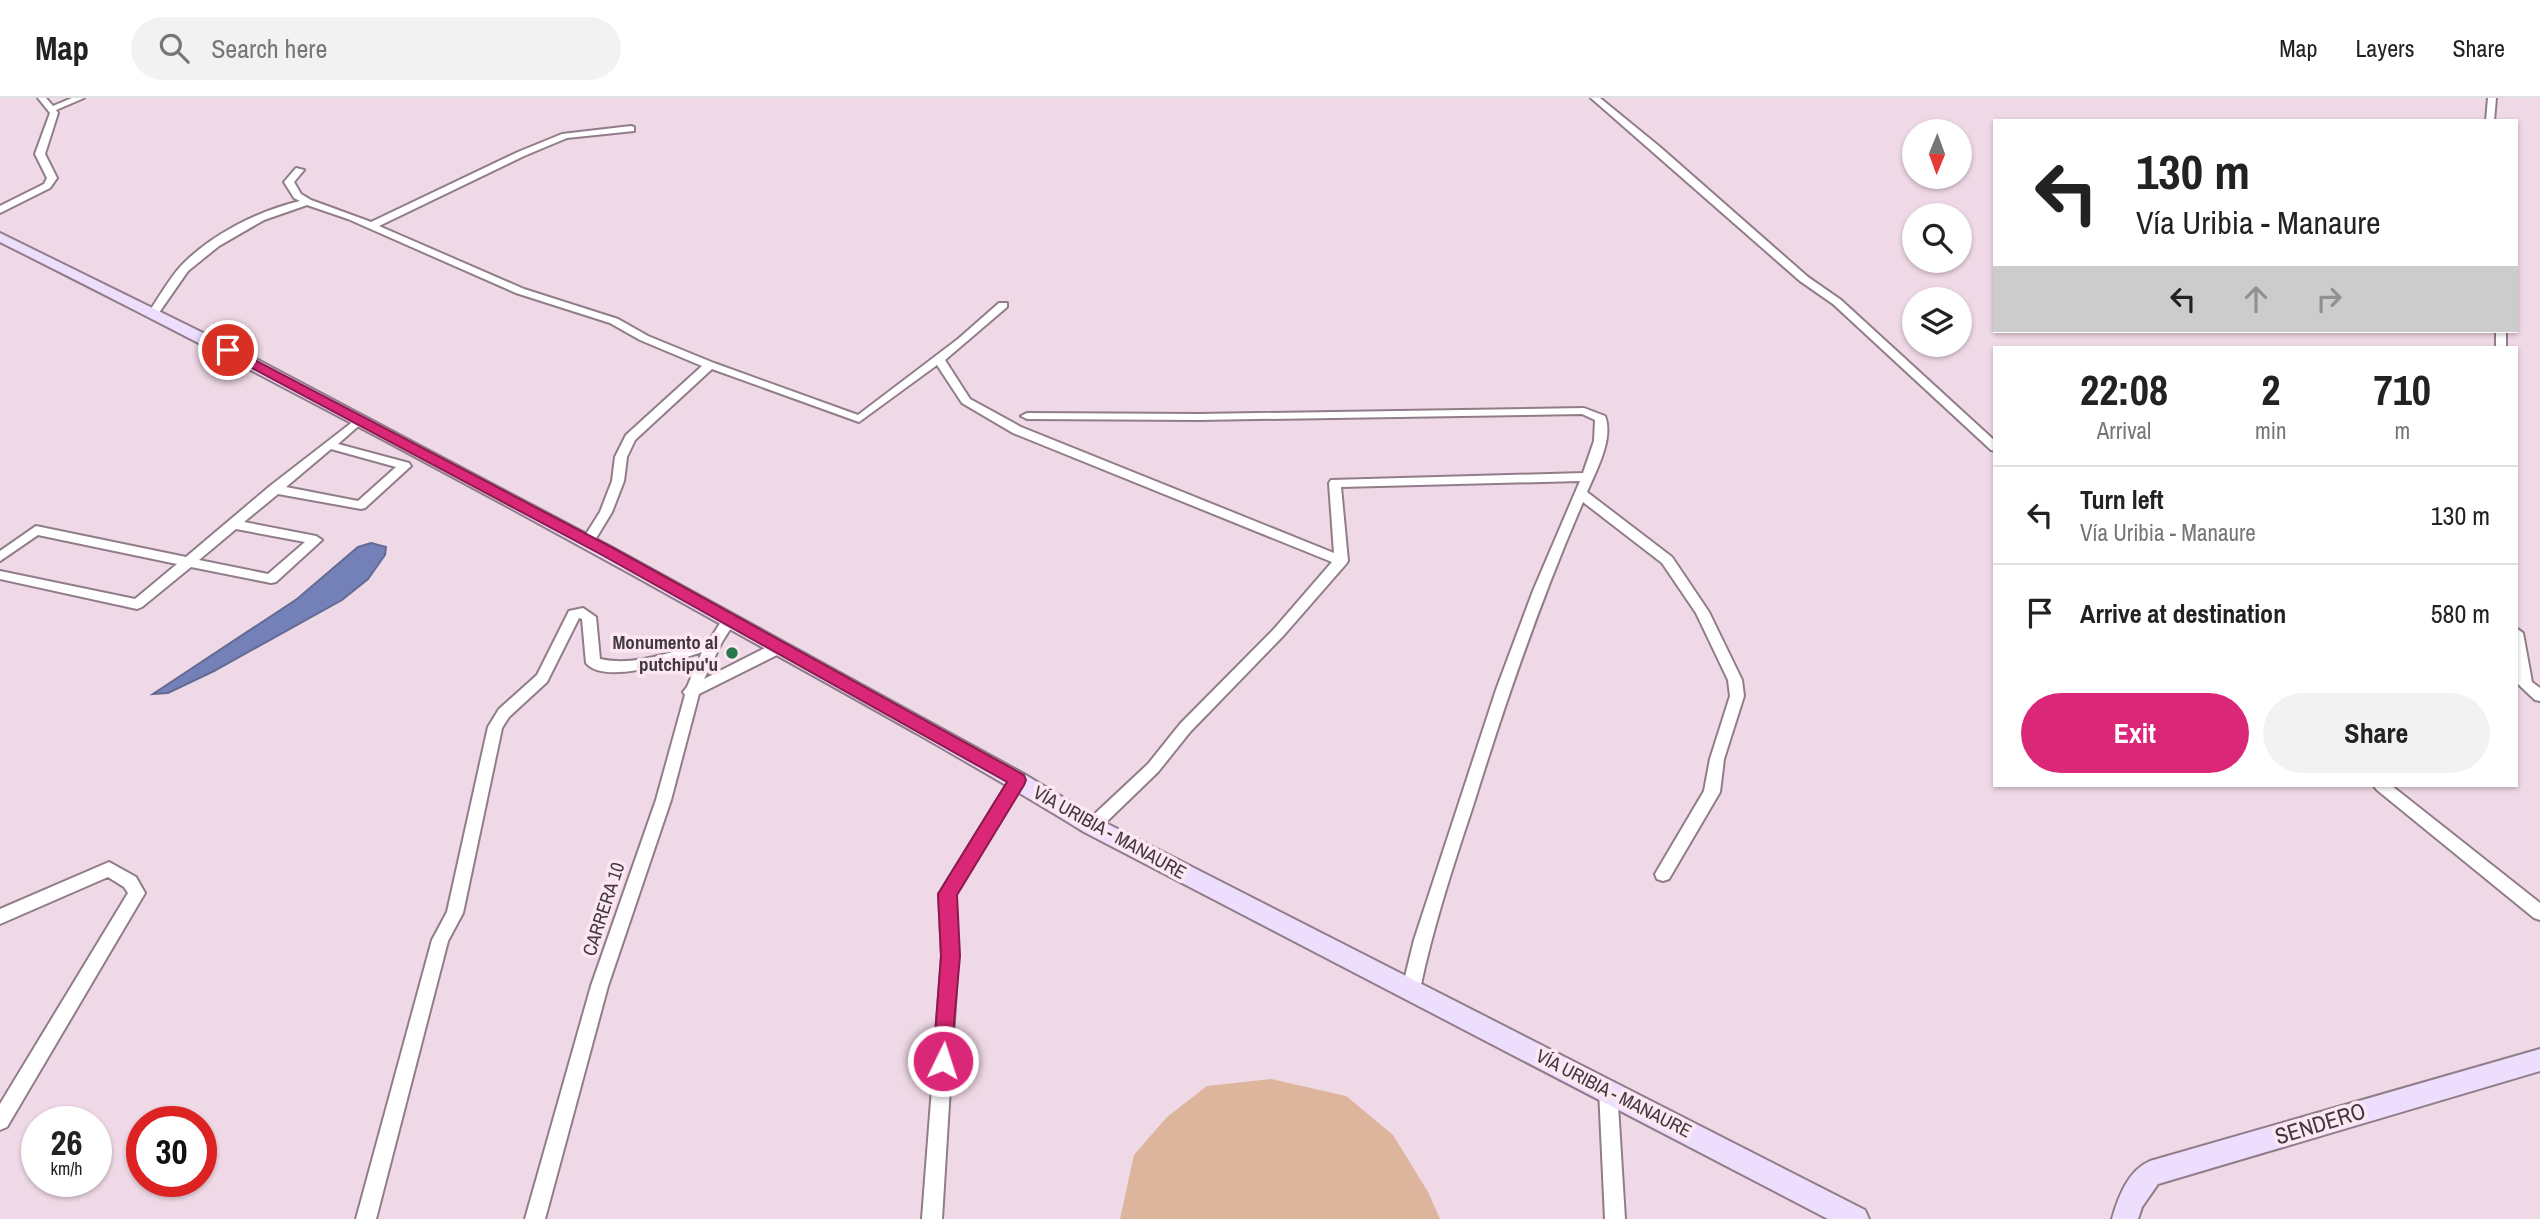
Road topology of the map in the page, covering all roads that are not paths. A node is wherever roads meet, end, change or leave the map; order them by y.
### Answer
1 (42, 98) edge
2 (80, 98) edge
3 (1595, 98) edge
4 (2492, 98) edge
5 (52, 109) junction
6 (2490, 119) edge
7 (631, 130) dead end
8 (299, 170) dead end
9 (308, 202) junction
10 (0, 210) edge
11 (371, 226) junction
12 (0, 237) edge
13 (1003, 305) dead end
14 (154, 312) junction
15 (938, 358) junction
16 (710, 365) junction
17 (1027, 416) dead end
18 (359, 420) junction
19 (329, 445) junction
20 (1993, 445) edge
21 (1586, 477) junction
22 (274, 489) junction
23 (1580, 493) junction
24 (233, 524) junction
25 (587, 542) junction
26 (0, 557) edge
27 (1341, 561) junction
28 (188, 562) junction
29 (0, 575) edge
30 (729, 620) junction
31 (2518, 644) edge
32 (711, 645) junction
33 (778, 648) junction
34 (690, 692) junction
35 (2540, 696) edge
36 (1017, 780) junction
37 (2383, 787) edge
38 (1092, 826) junction
39 (1663, 874) dead end
40 (2540, 913) edge
41 (0, 917) edge
42 (1411, 989) junction
43 (2540, 1060) edge
44 (1608, 1089) junction
45 (0, 1121) edge
46 (366, 1219) edge
47 (535, 1219) edge
48 (932, 1219) edge
49 (1615, 1219) edge
50 (1856, 1219) edge
51 (2125, 1219) edge

1 - 5 street
2 - 5 street
3 - 20 street
4 - 6 street
5 - 10 street
7 - 11 street
8 - 9 street
9 - 11 street
9 - 14 street
11 - 16 street
12 - 14 main road, VÍA URIBIA - MANAURE
13 - 15 street
14 - 18 main road, VÍA URIBIA - MANAURE
15 - 16 street
15 - 27 street
16 - 25 street
17 - 21 street
18 - 19 street
18 - 25 main road, VÍA URIBIA - MANAURE
19 - 22 street
19 - 22 street
21 - 23 street
21 - 27 street
22 - 24 street
23 - 39 street
23 - 42 street
24 - 28 street
24 - 28 street
25 - 30 main road, VÍA URIBIA - MANAURE
26 - 28 street
27 - 38 street
28 - 29 street
30 - 32 street, CARRERA 10
30 - 33 main road, VÍA URIBIA - MANAURE
31 - 35 street
32 - 34 street, CARRERA 10
32 - 46 street
33 - 34 street
33 - 36 main road, VÍA URIBIA - MANAURE
34 - 47 street, CARRERA 10
36 - 38 main road, VÍA URIBIA - MANAURE
36 - 48 street
37 - 40 street
38 - 42 main road, VÍA URIBIA - MANAURE
41 - 45 street
42 - 44 main road, VÍA URIBIA - MANAURE
43 - 51 main road, SENDERO
44 - 49 street
44 - 50 main road, VÍA URIBIA - MANAURE

